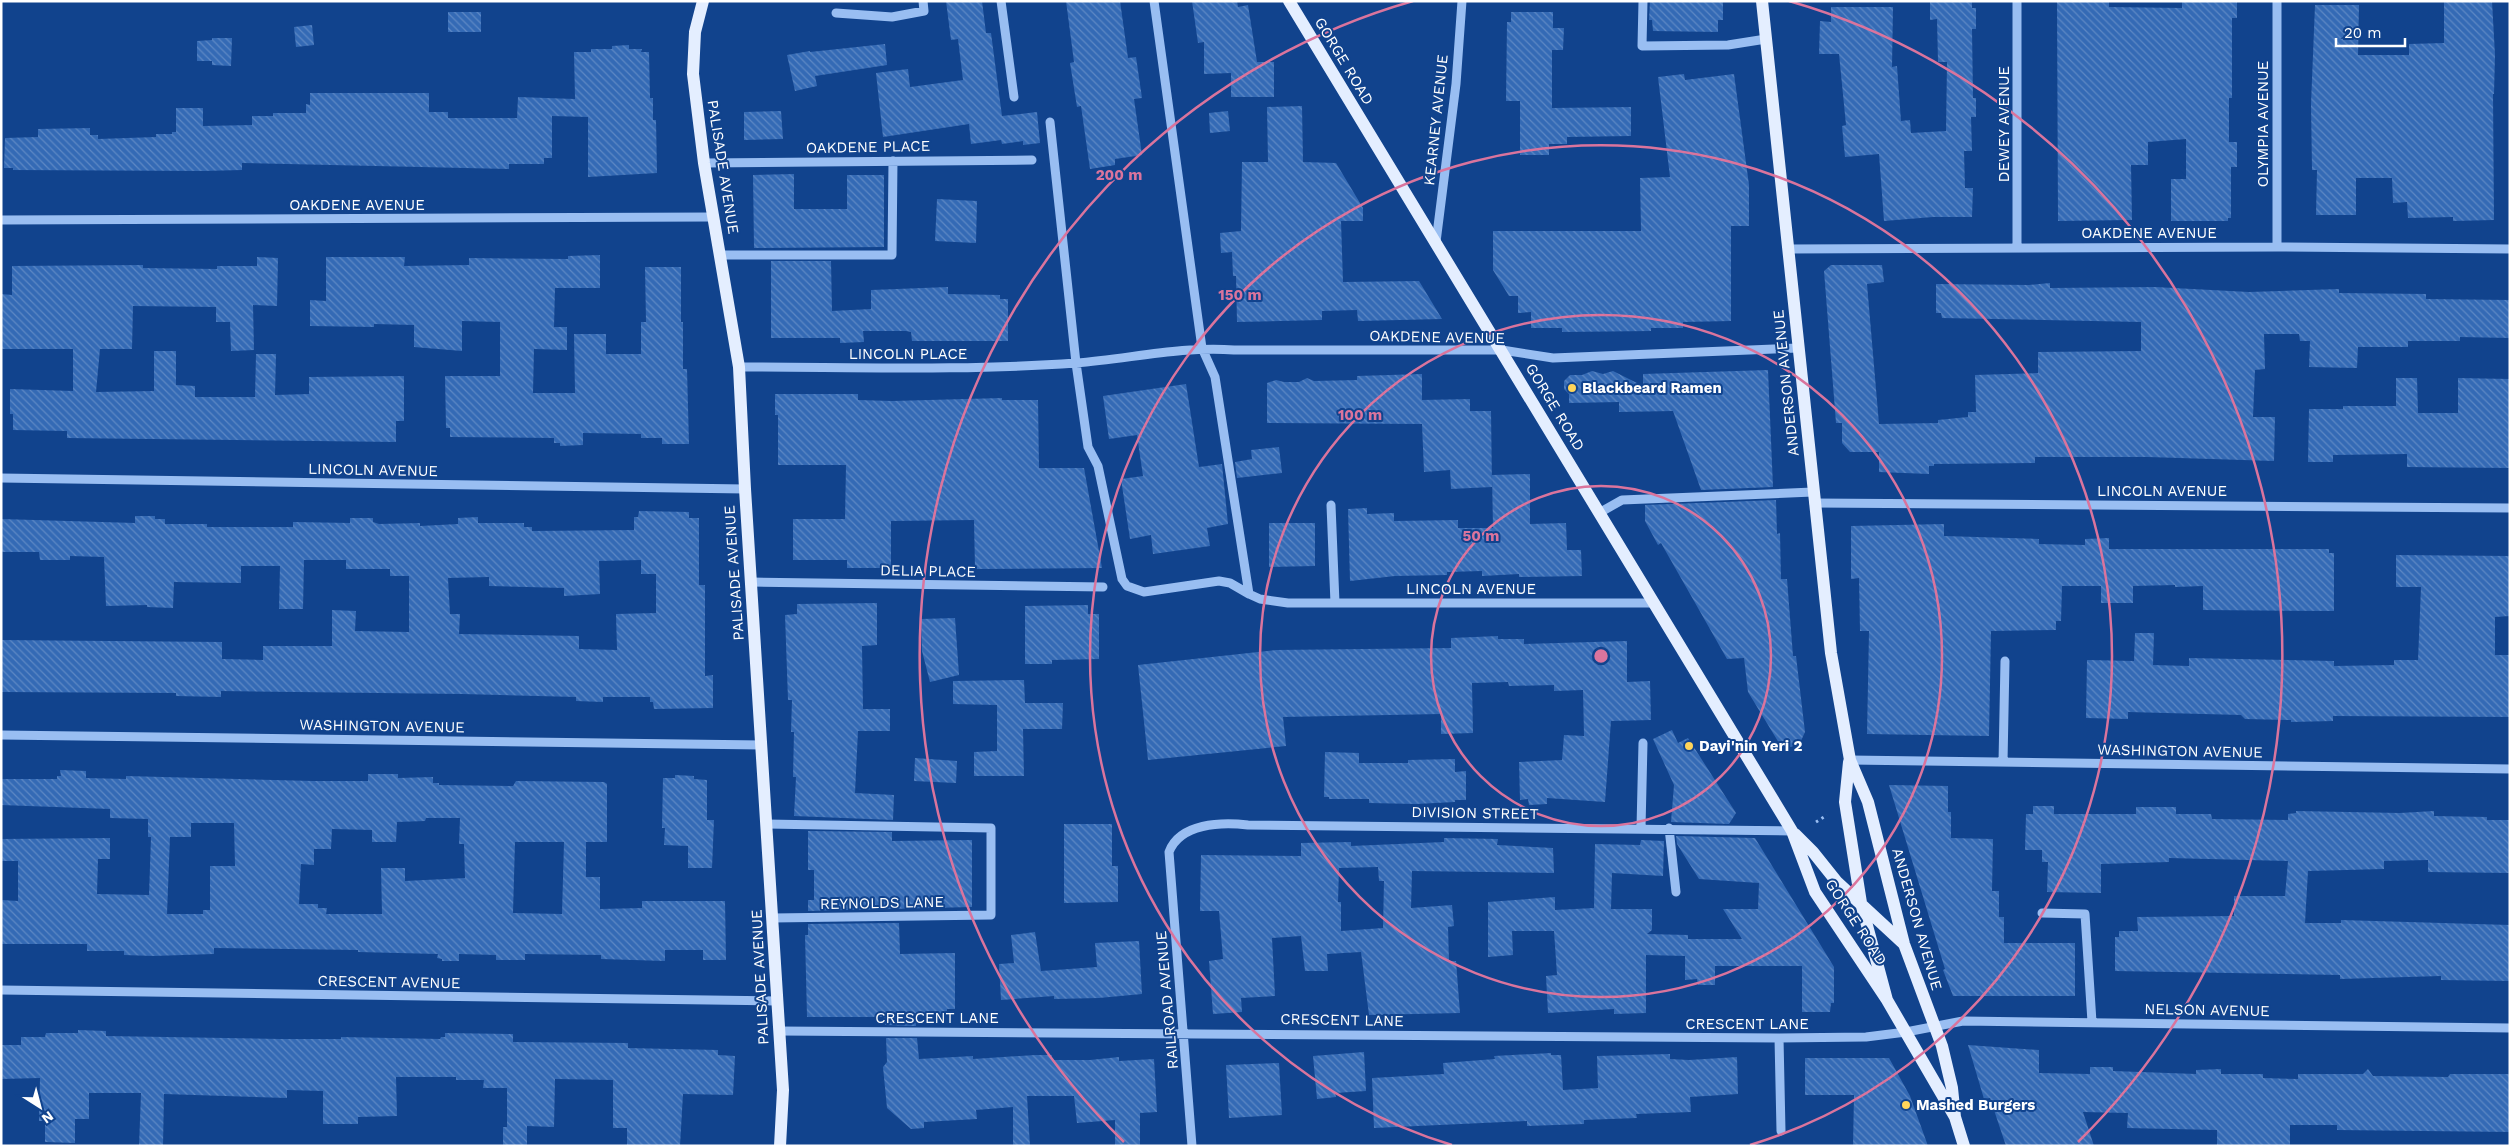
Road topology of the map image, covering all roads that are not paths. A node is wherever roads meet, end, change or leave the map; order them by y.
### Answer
1 (703, 1) edge
2 (923, 1) edge
3 (1001, 1) edge
4 (1154, 1) edge
5 (1289, 1) edge
6 (1462, 1) edge
7 (1643, 1) edge
8 (1762, 1) edge
9 (2017, 1) edge
10 (2277, 1) edge
11 (836, 13) dead end
12 (1766, 39) junction
13 (1014, 97) dead end
14 (1050, 122) dead end
15 (1032, 160) dead end
16 (893, 161) junction
17 (704, 163) junction
18 (713, 216) junction
19 (1, 220) edge
20 (1436, 242) junction
21 (2017, 246) junction
22 (2277, 247) junction
23 (1789, 249) junction
24 (2510, 249) edge
25 (721, 255) junction
26 (1202, 348) junction
27 (1798, 348) junction
28 (1502, 350) junction
29 (1076, 363) junction
30 (739, 367) junction
31 (1, 478) edge
32 (745, 489) junction
33 (1814, 497) junction
34 (1331, 506) dead end
35 (2510, 508) edge
36 (1599, 513) junction
37 (752, 582) junction
38 (1104, 587) dead end
39 (1249, 594) junction
40 (1335, 603) junction
41 (1654, 604) junction
42 (2005, 661) dead end
43 (1, 735) edge
44 (1643, 743) dead end
45 (762, 745) junction
46 (1850, 760) junction
47 (2003, 762) junction
48 (2510, 769) edge
49 (767, 824) junction
50 (1641, 828) junction
51 (1669, 828) junction
52 (1792, 831) junction
53 (1169, 852) joint
54 (1676, 892) dead end
55 (1861, 903) junction
56 (2042, 913) dead end
57 (773, 918) junction
58 (1904, 944) junction
59 (1, 990) edge
60 (1887, 1000) junction
61 (776, 1001) junction
62 (2092, 1022) junction
63 (1934, 1025) junction
64 (2510, 1028) edge
65 (779, 1031) junction
66 (1184, 1032) junction
67 (1906, 1032) junction
68 (1780, 1038) junction
69 (1954, 1117) junction
70 (1781, 1131) dead end
71 (780, 1146) edge
72 (1192, 1146) edge
73 (1964, 1146) edge

1 - 17 main road, PALISADE AVENUE
2 - 11 street
3 - 13 street
4 - 26 street
5 - 20 main road, GORGE ROAD
6 - 20 street, KEARNEY AVENUE
7 - 12 street
8 - 12 main road, ANDERSON AVENUE
9 - 21 street, DEWEY AVENUE
10 - 22 street, OLYMPIA AVENUE
12 - 23 main road, ANDERSON AVENUE
14 - 29 street
15 - 16 street, OAKDENE PLACE
16 - 17 street, OAKDENE PLACE
16 - 25 street
17 - 18 main road, PALISADE AVENUE
18 - 19 street, OAKDENE AVENUE
18 - 25 main road, PALISADE AVENUE
20 - 28 main road, GORGE ROAD
21 - 22 street, OAKDENE AVENUE
21 - 23 street, OAKDENE AVENUE
22 - 24 street, OAKDENE AVENUE
23 - 27 main road, ANDERSON AVENUE
25 - 30 main road, PALISADE AVENUE
26 - 28 street, OAKDENE AVENUE
26 - 29 street, OAKDENE AVENUE
26 - 39 street
27 - 28 street, OAKDENE AVENUE
27 - 33 main road, ANDERSON AVENUE
28 - 36 main road, GORGE ROAD
29 - 30 street, LINCOLN PLACE
29 - 39 street, LINCOLN AVENUE
30 - 32 main road, PALISADE AVENUE
31 - 32 street, LINCOLN AVENUE
32 - 37 main road, PALISADE AVENUE
33 - 35 street, LINCOLN AVENUE
33 - 36 street, LINCOLN AVENUE
33 - 46 main road, ANDERSON AVENUE
34 - 40 street
36 - 41 main road, GORGE ROAD
37 - 38 street, DELIA PLACE
37 - 45 main road, PALISADE AVENUE
39 - 40 street, LINCOLN AVENUE
40 - 41 street, LINCOLN AVENUE
41 - 52 main road, GORGE ROAD
42 - 47 street
43 - 45 street, WASHINGTON AVENUE
44 - 50 street
45 - 49 main road, PALISADE AVENUE
46 - 47 street, WASHINGTON AVENUE
46 - 55 main road, ANDERSON AVENUE
46 - 58 main road, ANDERSON AVENUE
47 - 48 street, WASHINGTON AVENUE
49 - 57 main road, PALISADE AVENUE
49 - 57 street, REYNOLDS LANE
50 - 51 street, DIVISION STREET
50 - 53 street, DIVISION STREET
51 - 52 street, DIVISION STREET
51 - 54 street
52 - 55 main road, GORGE ROAD
52 - 60 main road, GORGE ROAD
53 - 66 street, RAILROAD AVENUE
55 - 58 main road, GORGE ROAD
55 - 60 main road, ANDERSON AVENUE
56 - 62 street
57 - 61 main road, PALISADE AVENUE
58 - 63 main road, ANDERSON AVENUE
59 - 61 street, CRESCENT AVENUE
60 - 67 main road, ANDERSON AVENUE
61 - 65 main road, PALISADE AVENUE
62 - 63 street, NELSON AVENUE
62 - 64 street, NELSON AVENUE
63 - 67 street, NELSON AVENUE
63 - 69 main road, ANDERSON AVENUE
65 - 66 street, CRESCENT LANE
65 - 71 main road, PALISADE AVENUE
66 - 68 street, CRESCENT LANE
66 - 72 street, RAILROAD AVENUE
67 - 68 street, CRESCENT LANE
67 - 69 main road, ANDERSON AVENUE
68 - 70 street
69 - 73 main road, ANDERSON AVENUE

